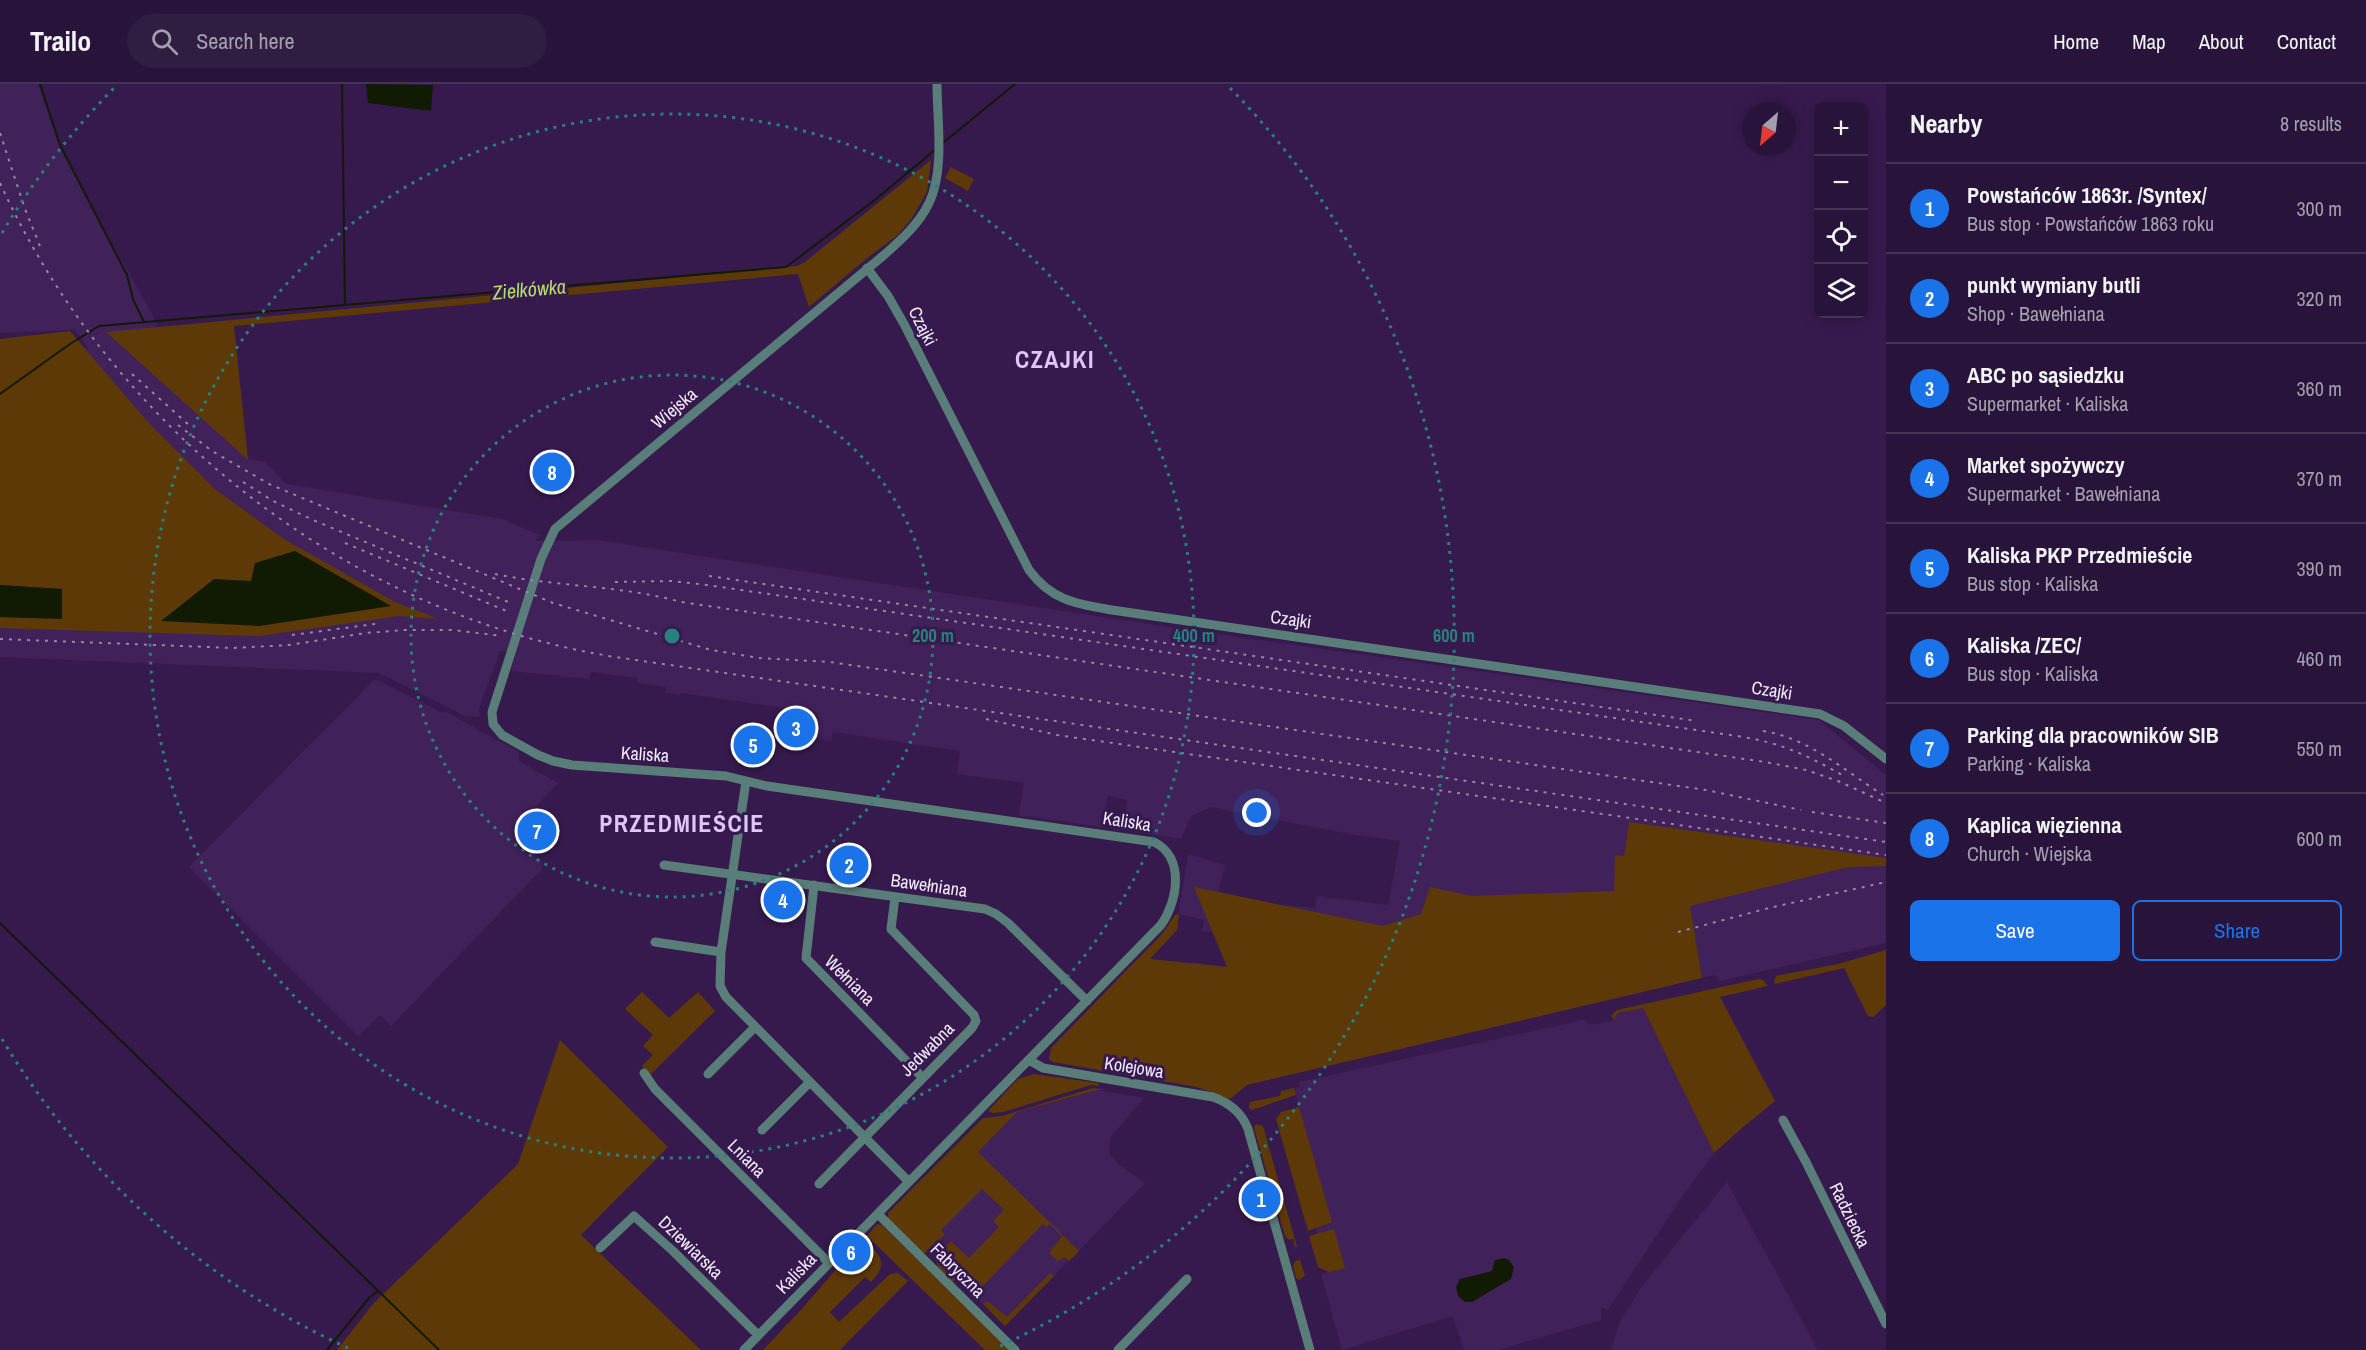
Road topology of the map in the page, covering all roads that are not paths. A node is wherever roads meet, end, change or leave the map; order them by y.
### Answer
1 (937, 84) edge
2 (867, 268) junction
3 (493, 724) joint
4 (1886, 759) edge
5 (746, 781) junction
6 (664, 865) dead end
7 (732, 874) junction
8 (814, 885) junction
9 (895, 897) junction
10 (655, 942) dead end
11 (721, 952) junction
12 (1087, 1001) junction
13 (755, 1027) junction
14 (1029, 1060) junction
15 (644, 1073) dead end
16 (708, 1074) dead end
17 (922, 1077) junction
18 (810, 1082) junction
19 (1783, 1120) dead end
20 (762, 1130) dead end
21 (865, 1137) junction
22 (909, 1182) junction
23 (819, 1184) dead end
24 (878, 1214) junction
25 (600, 1248) dead end
26 (829, 1263) junction
27 (1187, 1279) dead end
28 (1886, 1324) edge
29 (758, 1335) junction
30 (744, 1350) edge
31 (1015, 1350) edge
32 (1118, 1350) edge
33 (1310, 1350) edge

1 - 2 street, Wiejska
2 - 3 street, Wiejska
2 - 4 street, Czajki
3 - 5 street, Kaliska
5 - 7 street
5 - 12 street, Kaliska
6 - 7 street, Bawełniana
7 - 8 street, Bawełniana
7 - 11 street
8 - 9 street, Bawełniana
8 - 17 street, Wełniana
9 - 12 street, Bawełniana
9 - 17 street, Jedwabna
10 - 11 street
11 - 13 street
12 - 14 street, Kaliska
13 - 16 street
13 - 18 street
14 - 22 street, Kaliska
14 - 33 street, Kolejowa
15 - 26 street, Lniana
17 - 21 street, Jedwabna
18 - 20 street
18 - 21 street
19 - 28 street, Radziecka
21 - 22 street
21 - 23 street, Jedwabna
22 - 24 street, Kaliska
24 - 26 street, Kaliska
24 - 31 street, Fabryczna
25 - 29 street, Dziewiarska
26 - 29 street, Kaliska
27 - 32 street
29 - 30 street, Kaliska

